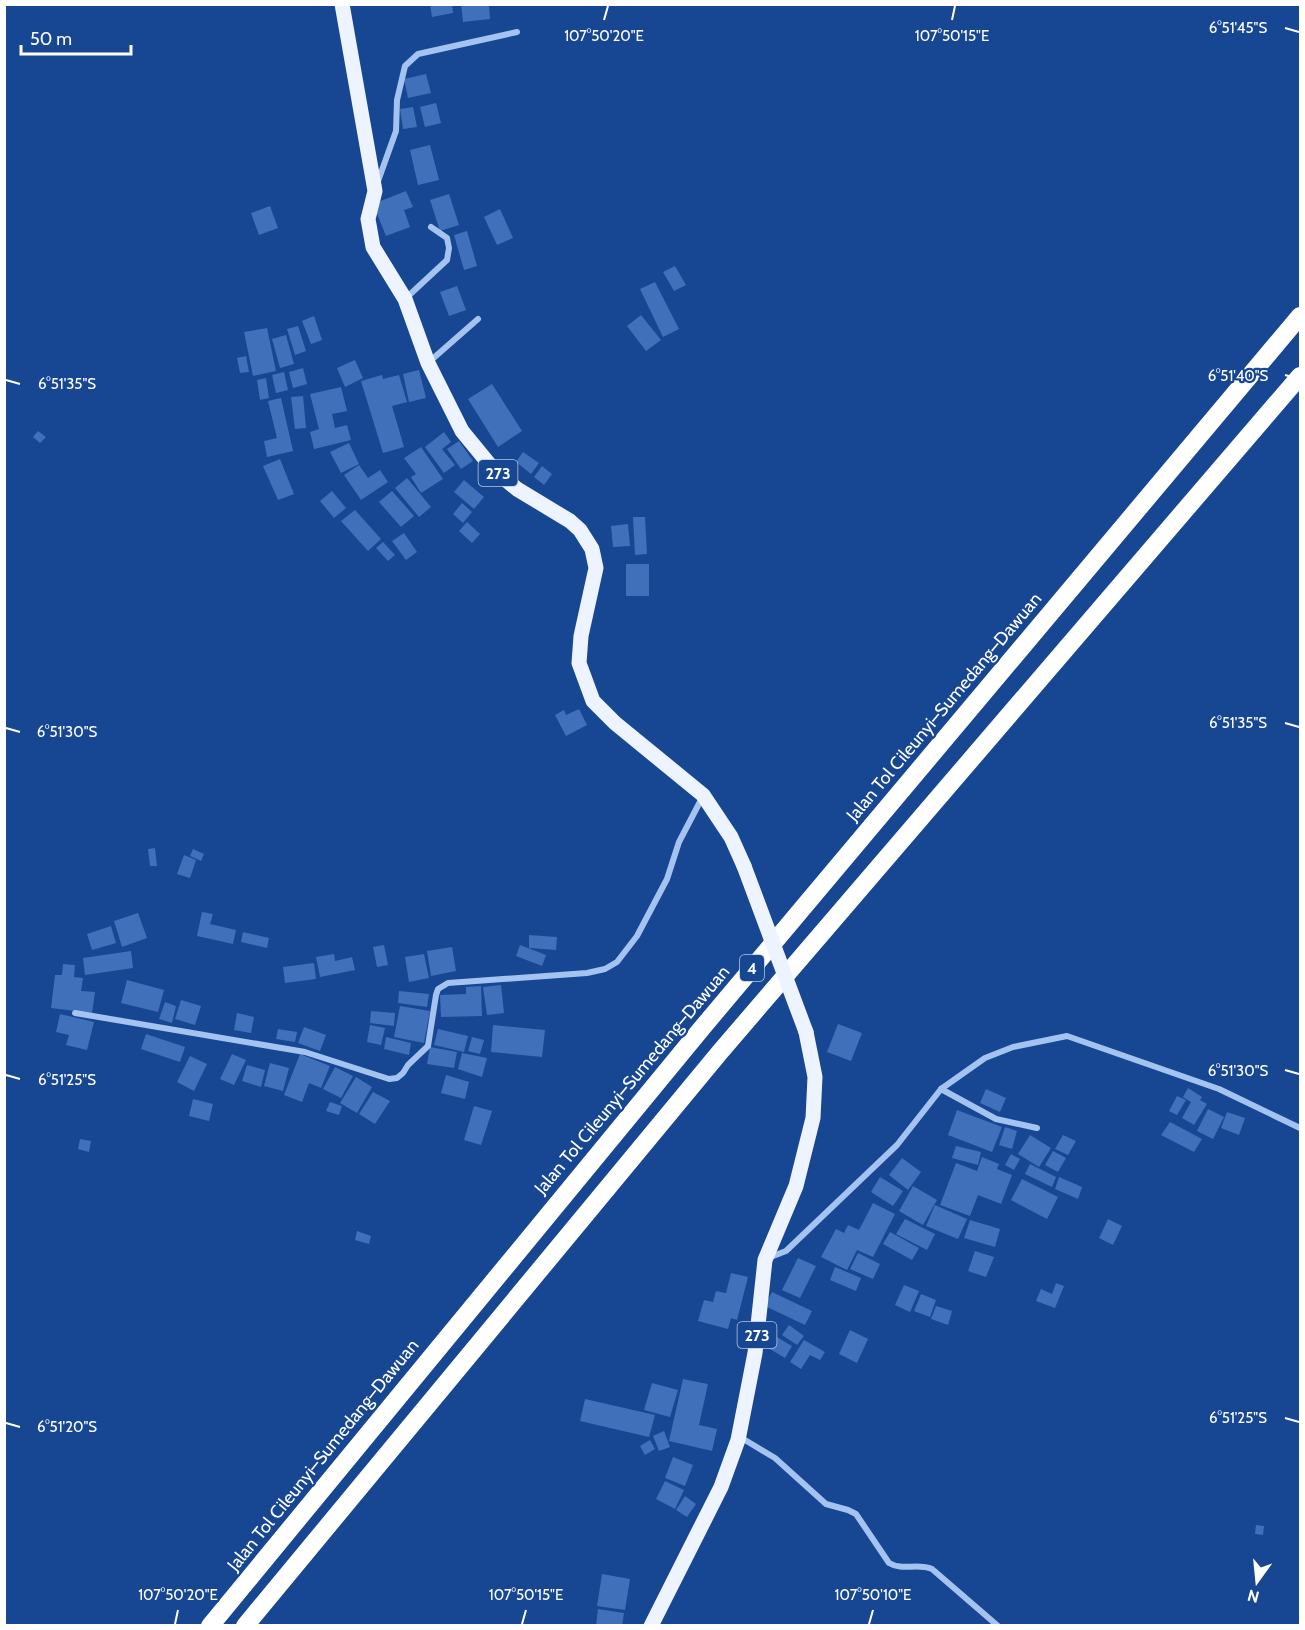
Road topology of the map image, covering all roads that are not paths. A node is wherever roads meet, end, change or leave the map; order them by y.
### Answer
1 (342, 4) edge
2 (517, 32) dead end
3 (375, 190) junction
4 (431, 227) dead end
5 (405, 299) junction
6 (1300, 316) edge
7 (478, 319) dead end
8 (428, 363) junction
9 (1300, 376) edge
10 (703, 795) junction
11 (75, 1013) dead end
12 (941, 1089) junction
13 (1037, 1128) dead end
14 (1300, 1128) edge
15 (765, 1260) junction
16 (739, 1437) junction
17 (210, 1626) edge
18 (245, 1626) edge
19 (651, 1626) edge
20 (998, 1626) edge

1 - 3 main road, 273
2 - 3 street
3 - 5 main road, 273
4 - 5 street
5 - 8 main road, 273
6 - 17 highway, Jalan Tol Cileunyi–Sumedang–Dawuan / 4
7 - 8 street
8 - 10 main road, 273
9 - 18 highway, 4
10 - 11 street
10 - 15 main road, 273, bridge
12 - 13 street
12 - 14 street
12 - 15 street
15 - 16 main road, 273
16 - 19 main road, 273
16 - 20 street

